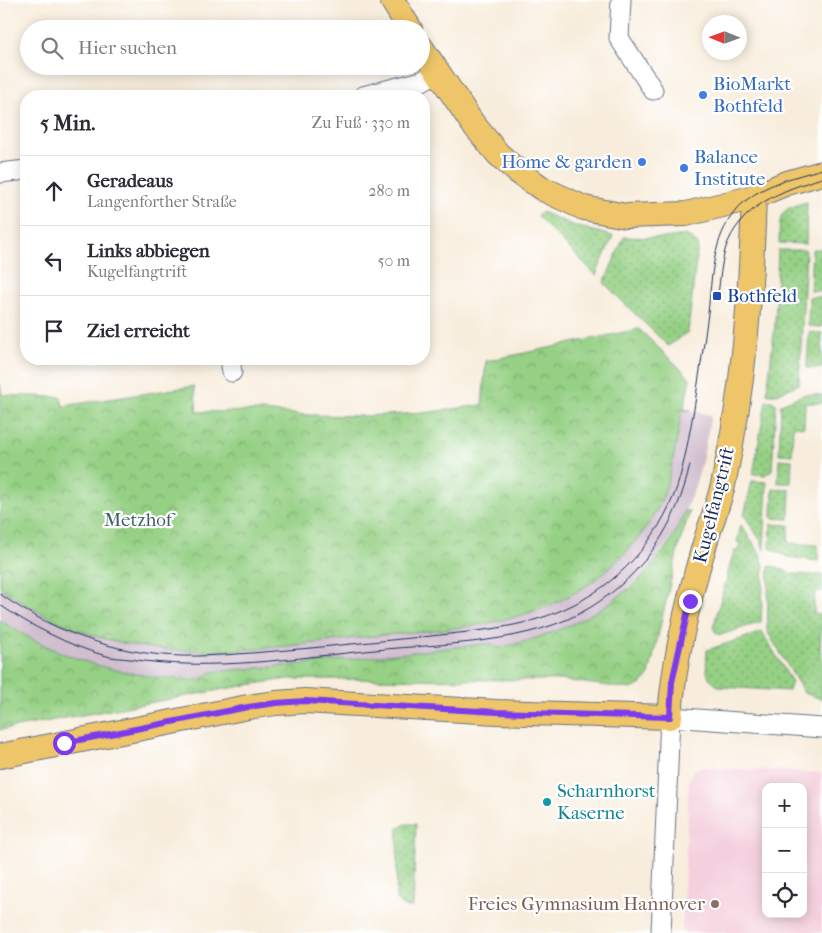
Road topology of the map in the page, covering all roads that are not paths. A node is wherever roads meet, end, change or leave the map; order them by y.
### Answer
1 (392, 0) edge
2 (621, 0) edge
3 (404, 20) edge
4 (430, 61) edge
5 (437, 72) junction
6 (387, 90) edge
7 (653, 90) dead end
8 (20, 171) edge
9 (0, 173) edge
10 (822, 173) edge
11 (754, 196) junction
12 (670, 717) junction
13 (822, 728) edge
14 (0, 756) edge
15 (661, 933) edge

1 - 3 main road
2 - 7 street
4 - 5 main road
5 - 6 street
5 - 11 main road
8 - 9 street
10 - 11 main road
11 - 12 main road, Kugelfangtrift
12 - 13 street
12 - 14 main road
12 - 15 street, Kugelfangtrift

